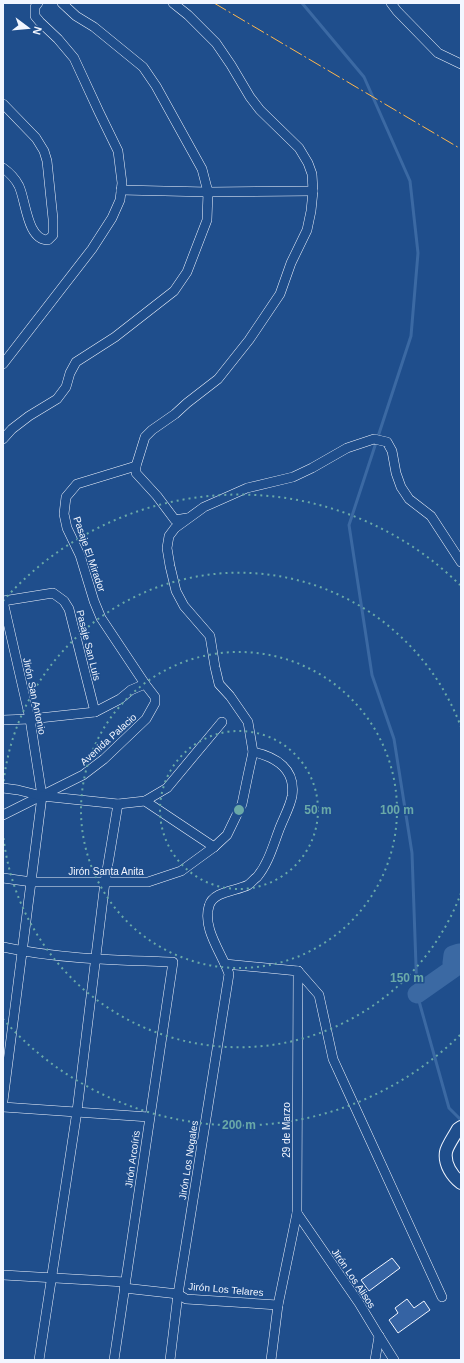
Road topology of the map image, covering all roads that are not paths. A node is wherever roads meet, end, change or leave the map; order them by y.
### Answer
1 (38, 3) edge
2 (62, 3) edge
3 (173, 3) edge
4 (391, 3) edge
5 (461, 64) edge
6 (3, 104) edge
7 (3, 168) edge
8 (121, 190) junction
9 (313, 190) junction
10 (208, 192) junction
11 (3, 364) edge
12 (3, 439) edge
13 (136, 466) junction
14 (189, 518) junction
15 (461, 562) edge
16 (3, 601) edge
17 (145, 684) junction
18 (95, 712) junction
19 (30, 719) junction
20 (3, 720) edge
21 (222, 722) dead end
22 (253, 752) junction
23 (3, 788) edge
24 (42, 796) junction
25 (146, 800) junction
26 (118, 804) junction
27 (3, 815) edge
28 (214, 847) junction
29 (3, 878) edge
30 (32, 882) junction
31 (105, 882) junction
32 (3, 947) edge
33 (23, 951) junction
34 (95, 959) junction
35 (225, 964) junction
36 (298, 971) junction
37 (3, 1101) edge
38 (3, 1107) edge
39 (77, 1111) junction
40 (149, 1117) junction
41 (460, 1128) edge
42 (461, 1183) edge
43 (297, 1213) junction
44 (3, 1275) edge
45 (51, 1278) junction
46 (124, 1285) junction
47 (178, 1294) junction
48 (442, 1298) dead end
49 (278, 1305) junction
50 (379, 1336) junction
51 (39, 1360) edge
52 (114, 1360) edge
53 (170, 1360) edge
54 (272, 1360) edge
55 (375, 1360) edge
56 (394, 1360) edge

1 - 8 street
2 - 10 street
3 - 9 street
4 - 5 street
6 - 7 street
8 - 10 street
8 - 11 street
9 - 10 street
9 - 13 street
10 - 12 street
13 - 14 street
13 - 17 street, Pasaje El Mirador
14 - 15 street
14 - 22 street
16 - 18 street, Pasaje San Luis
16 - 19 street, Jirón San Antonio
17 - 18 street
17 - 24 street, Avenida Palacio
18 - 19 street
19 - 20 street
19 - 24 street, Jirón San Antonio
21 - 25 street
22 - 28 street, Jirón Santa Anita
22 - 35 street, Jirón Los Nogales
23 - 24 street
24 - 26 street
24 - 27 street
24 - 30 street, Jirón San Antonio
25 - 26 street
25 - 28 street
26 - 31 street
28 - 31 street, Jirón Santa Anita
29 - 30 street, Jirón Santa Anita
30 - 31 street, Jirón Santa Anita
30 - 33 street, Jirón San Antonio
31 - 34 street
32 - 33 street
33 - 34 street
33 - 37 street, Jirón San Antonio
34 - 39 street
34 - 40 street, Jirón Arcoíris
35 - 36 street
35 - 47 street, Jirón Los Nogales
36 - 43 street, 29 de Marzo
36 - 48 street
38 - 39 street
39 - 40 street
39 - 45 street
40 - 46 street, Jirón Arcoíris
41 - 42 street
43 - 49 street, 29 de Marzo
43 - 50 street, Jirón Los Alisos
44 - 45 street, Jirón Los Telares
45 - 46 street, Jirón Los Telares
45 - 51 street
46 - 47 street, Jirón Los Telares
46 - 52 street, Jirón Arcoíris
47 - 49 street, Jirón Los Telares
47 - 53 street, Jirón Los Nogales
49 - 54 street, 29 de Marzo
50 - 55 street
50 - 56 street, Jirón Los Alisos

